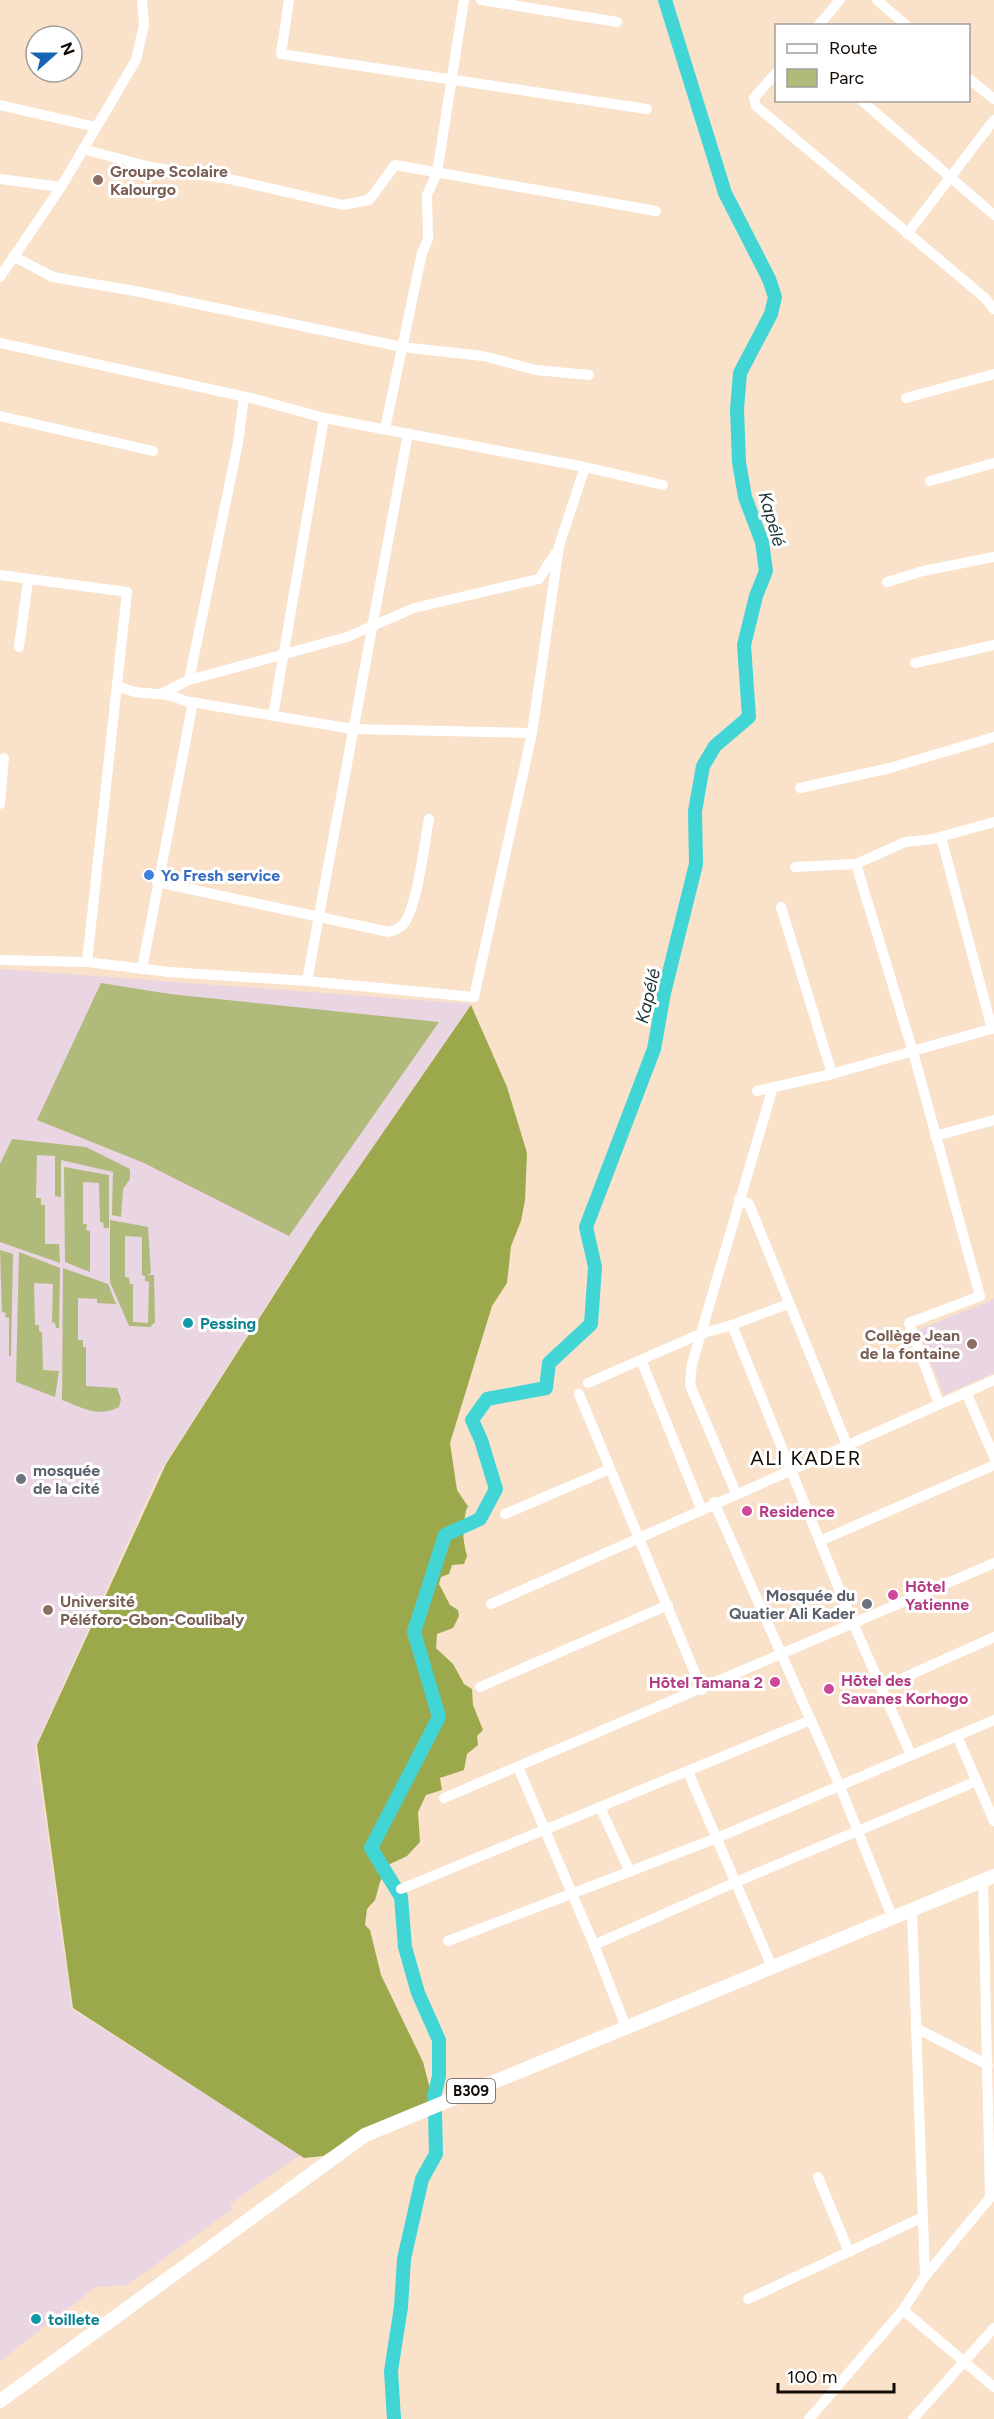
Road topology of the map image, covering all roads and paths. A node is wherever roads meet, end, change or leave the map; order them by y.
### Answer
1 (142, 0) edge
2 (289, 0) edge
3 (464, 0) edge
4 (481, 0) edge
5 (840, 0) edge
6 (877, 0) edge
7 (617, 22) dead end
8 (820, 24) edge
9 (905, 24) edge
10 (775, 75) edge
11 (970, 79) edge
12 (451, 81) junction
13 (994, 99) edge
14 (863, 102) edge
15 (0, 105) edge
16 (647, 109) dead end
17 (994, 120) edge
18 (96, 127) junction
19 (83, 149) junction
20 (436, 173) junction
21 (950, 177) junction
22 (0, 179) edge
23 (61, 187) junction
24 (656, 211) dead end
25 (994, 215) edge
26 (907, 234) junction
27 (7, 262) edge
28 (0, 277) edge
29 (994, 309) edge
30 (0, 344) edge
31 (402, 347) junction
32 (994, 374) edge
33 (590, 375) dead end
34 (244, 397) junction
35 (906, 398) dead end
36 (0, 416) edge
37 (324, 417) junction
38 (385, 429) junction
39 (408, 433) junction
40 (153, 451) dead end
41 (994, 463) edge
42 (585, 467) junction
43 (930, 481) dead end
44 (663, 485) dead end
45 (559, 546) junction
46 (994, 557) edge
47 (0, 575) edge
48 (28, 581) junction
49 (887, 582) dead end
50 (372, 625) junction
51 (994, 645) edge
52 (19, 646) dead end
53 (284, 654) junction
54 (915, 663) dead end
55 (189, 680) junction
56 (118, 686) junction
57 (161, 694) junction
58 (193, 702) junction
59 (273, 716) junction
60 (353, 729) junction
61 (532, 733) junction
62 (994, 737) edge
63 (4, 758) dead end
64 (800, 788) dead end
65 (0, 804) edge
66 (429, 819) dead end
67 (994, 822) edge
68 (941, 837) junction
69 (856, 864) junction
70 (795, 867) dead end
71 (157, 882) junction
72 (781, 907) dead end
73 (317, 917) junction
74 (0, 960) edge
75 (87, 962) junction
76 (142, 969) junction
77 (307, 981) junction
78 (993, 1029) edge
79 (913, 1052) junction
80 (832, 1074) junction
81 (773, 1087) junction
82 (757, 1091) dead end
83 (994, 1120) edge
84 (935, 1136) junction
85 (739, 1199) junction
86 (788, 1304) junction
87 (732, 1325) junction
88 (700, 1334) junction
89 (641, 1360) junction
90 (994, 1380) edge
91 (588, 1383) dead end
92 (966, 1392) junction
93 (579, 1394) dead end
94 (939, 1404) junction
95 (847, 1445) junction
96 (994, 1457) edge
97 (994, 1465) edge
98 (610, 1469) junction
99 (791, 1471) junction
100 (736, 1493) junction
101 (714, 1502) junction
102 (701, 1508) junction
103 (505, 1514) dead end
104 (638, 1536) junction
105 (820, 1541) junction
106 (994, 1563) edge
107 (491, 1604) dead end
108 (668, 1605) junction
109 (853, 1623) junction
110 (994, 1637) edge
111 (781, 1654) junction
112 (480, 1687) dead end
113 (881, 1688) junction
114 (702, 1690) junction
115 (811, 1720) junction
116 (994, 1720) edge
117 (957, 1736) junction
118 (911, 1755) junction
119 (518, 1767) junction
120 (688, 1772) junction
121 (977, 1781) junction
122 (839, 1784) junction
123 (444, 1798) dead end
124 (600, 1807) junction
125 (994, 1821) edge
126 (544, 1830) junction
127 (858, 1831) junction
128 (717, 1838) junction
129 (630, 1872) junction
130 (989, 1878) edge
131 (736, 1882) junction
132 (401, 1889) dead end
133 (572, 1895) junction
134 (912, 1911) junction
135 (893, 1918) junction
136 (448, 1941) dead end
137 (594, 1945) junction
138 (772, 1967) junction
139 (626, 2027) junction
140 (916, 2028) junction
141 (988, 2065) junction
142 (818, 2177) dead end
143 (992, 2195) edge
144 (923, 2217) junction
145 (849, 2252) junction
146 (925, 2276) junction
147 (748, 2300) dead end
148 (903, 2310) junction
149 (994, 2328) edge
150 (964, 2362) junction
151 (994, 2387) edge
152 (0, 2401) edge
153 (813, 2418) edge
154 (913, 2419) edge

1 - 18 street
2 - 12 street
3 - 12 street
4 - 7 street
5 - 8 street
6 - 9 street
10 - 26 street
11 - 13 street
12 - 16 street
12 - 20 street
14 - 21 street
15 - 18 street
17 - 21 street
18 - 19 street
19 - 20 street
19 - 23 street
20 - 24 street
20 - 31 street
21 - 25 street
21 - 26 street
22 - 23 street
23 - 27 street
26 - 29 street
27 - 28 street
27 - 31 street
30 - 34 street
31 - 33 street
31 - 38 street
32 - 35 street
34 - 37 street
34 - 55 street
36 - 40 street
37 - 38 street
37 - 53 street
38 - 39 street
39 - 42 street
39 - 50 street
41 - 43 street
42 - 44 street
42 - 45 street
45 - 50 street
45 - 61 street
46 - 49 street
47 - 48 street
48 - 52 street
48 - 56 street
50 - 53 street
50 - 60 street
51 - 54 street
53 - 55 street
53 - 59 street
55 - 57 street
56 - 57 street
56 - 75 street
57 - 58 street
58 - 59 street
58 - 71 street
59 - 60 street
60 - 61 street
60 - 73 street
61 - 77 street
62 - 64 street
63 - 65 street
66 - 73 street
67 - 68 street
68 - 69 street
68 - 78 street
69 - 70 street
69 - 79 street
71 - 73 street
71 - 76 street
72 - 80 street
73 - 77 street
74 - 75 street
75 - 76 street
76 - 77 street
78 - 79 street
79 - 80 street
79 - 84 street
80 - 81 street
81 - 82 street
81 - 85 street
83 - 84 street
84 - 94 street
85 - 86 street
85 - 88 street
86 - 87 street
86 - 95 street
87 - 88 street
87 - 99 street
88 - 89 street
88 - 100 street
89 - 91 street
89 - 102 street
90 - 92 street
92 - 94 street
92 - 96 street
93 - 98 street
94 - 95 street
95 - 99 street
97 - 105 street
98 - 103 street
98 - 104 street
99 - 100 street
99 - 105 street
100 - 101 street
101 - 102 street
101 - 111 street
102 - 104 street
104 - 107 street
104 - 108 street
105 - 109 street
106 - 109 street
108 - 112 street
108 - 114 street
109 - 111 street
109 - 113 street
110 - 113 street
111 - 114 street
111 - 115 street
113 - 118 street
114 - 119 street
115 - 120 street
115 - 122 street
116 - 117 street
117 - 118 street
117 - 121 street
118 - 122 street
119 - 123 street
119 - 126 street
120 - 124 street
120 - 128 street
121 - 125 street
121 - 127 street
122 - 127 street
122 - 128 street
124 - 126 street
124 - 129 street
126 - 132 street
126 - 133 street
127 - 131 street
127 - 135 street
128 - 129 street
128 - 131 street
129 - 133 street
130 - 134 main road, B309
130 - 141 street
131 - 137 street
131 - 138 street
133 - 136 street
133 - 137 street
134 - 135 main road, B309
134 - 140 street
135 - 138 main road, B309
137 - 139 street
138 - 139 main road, B309
139 - 152 main road, B309
140 - 141 street
140 - 144 street
141 - 143 street
142 - 145 street
143 - 146 street
144 - 145 street
144 - 146 street
145 - 147 street
146 - 148 street
148 - 150 street
148 - 153 street
149 - 150 street
150 - 151 street
150 - 154 street

